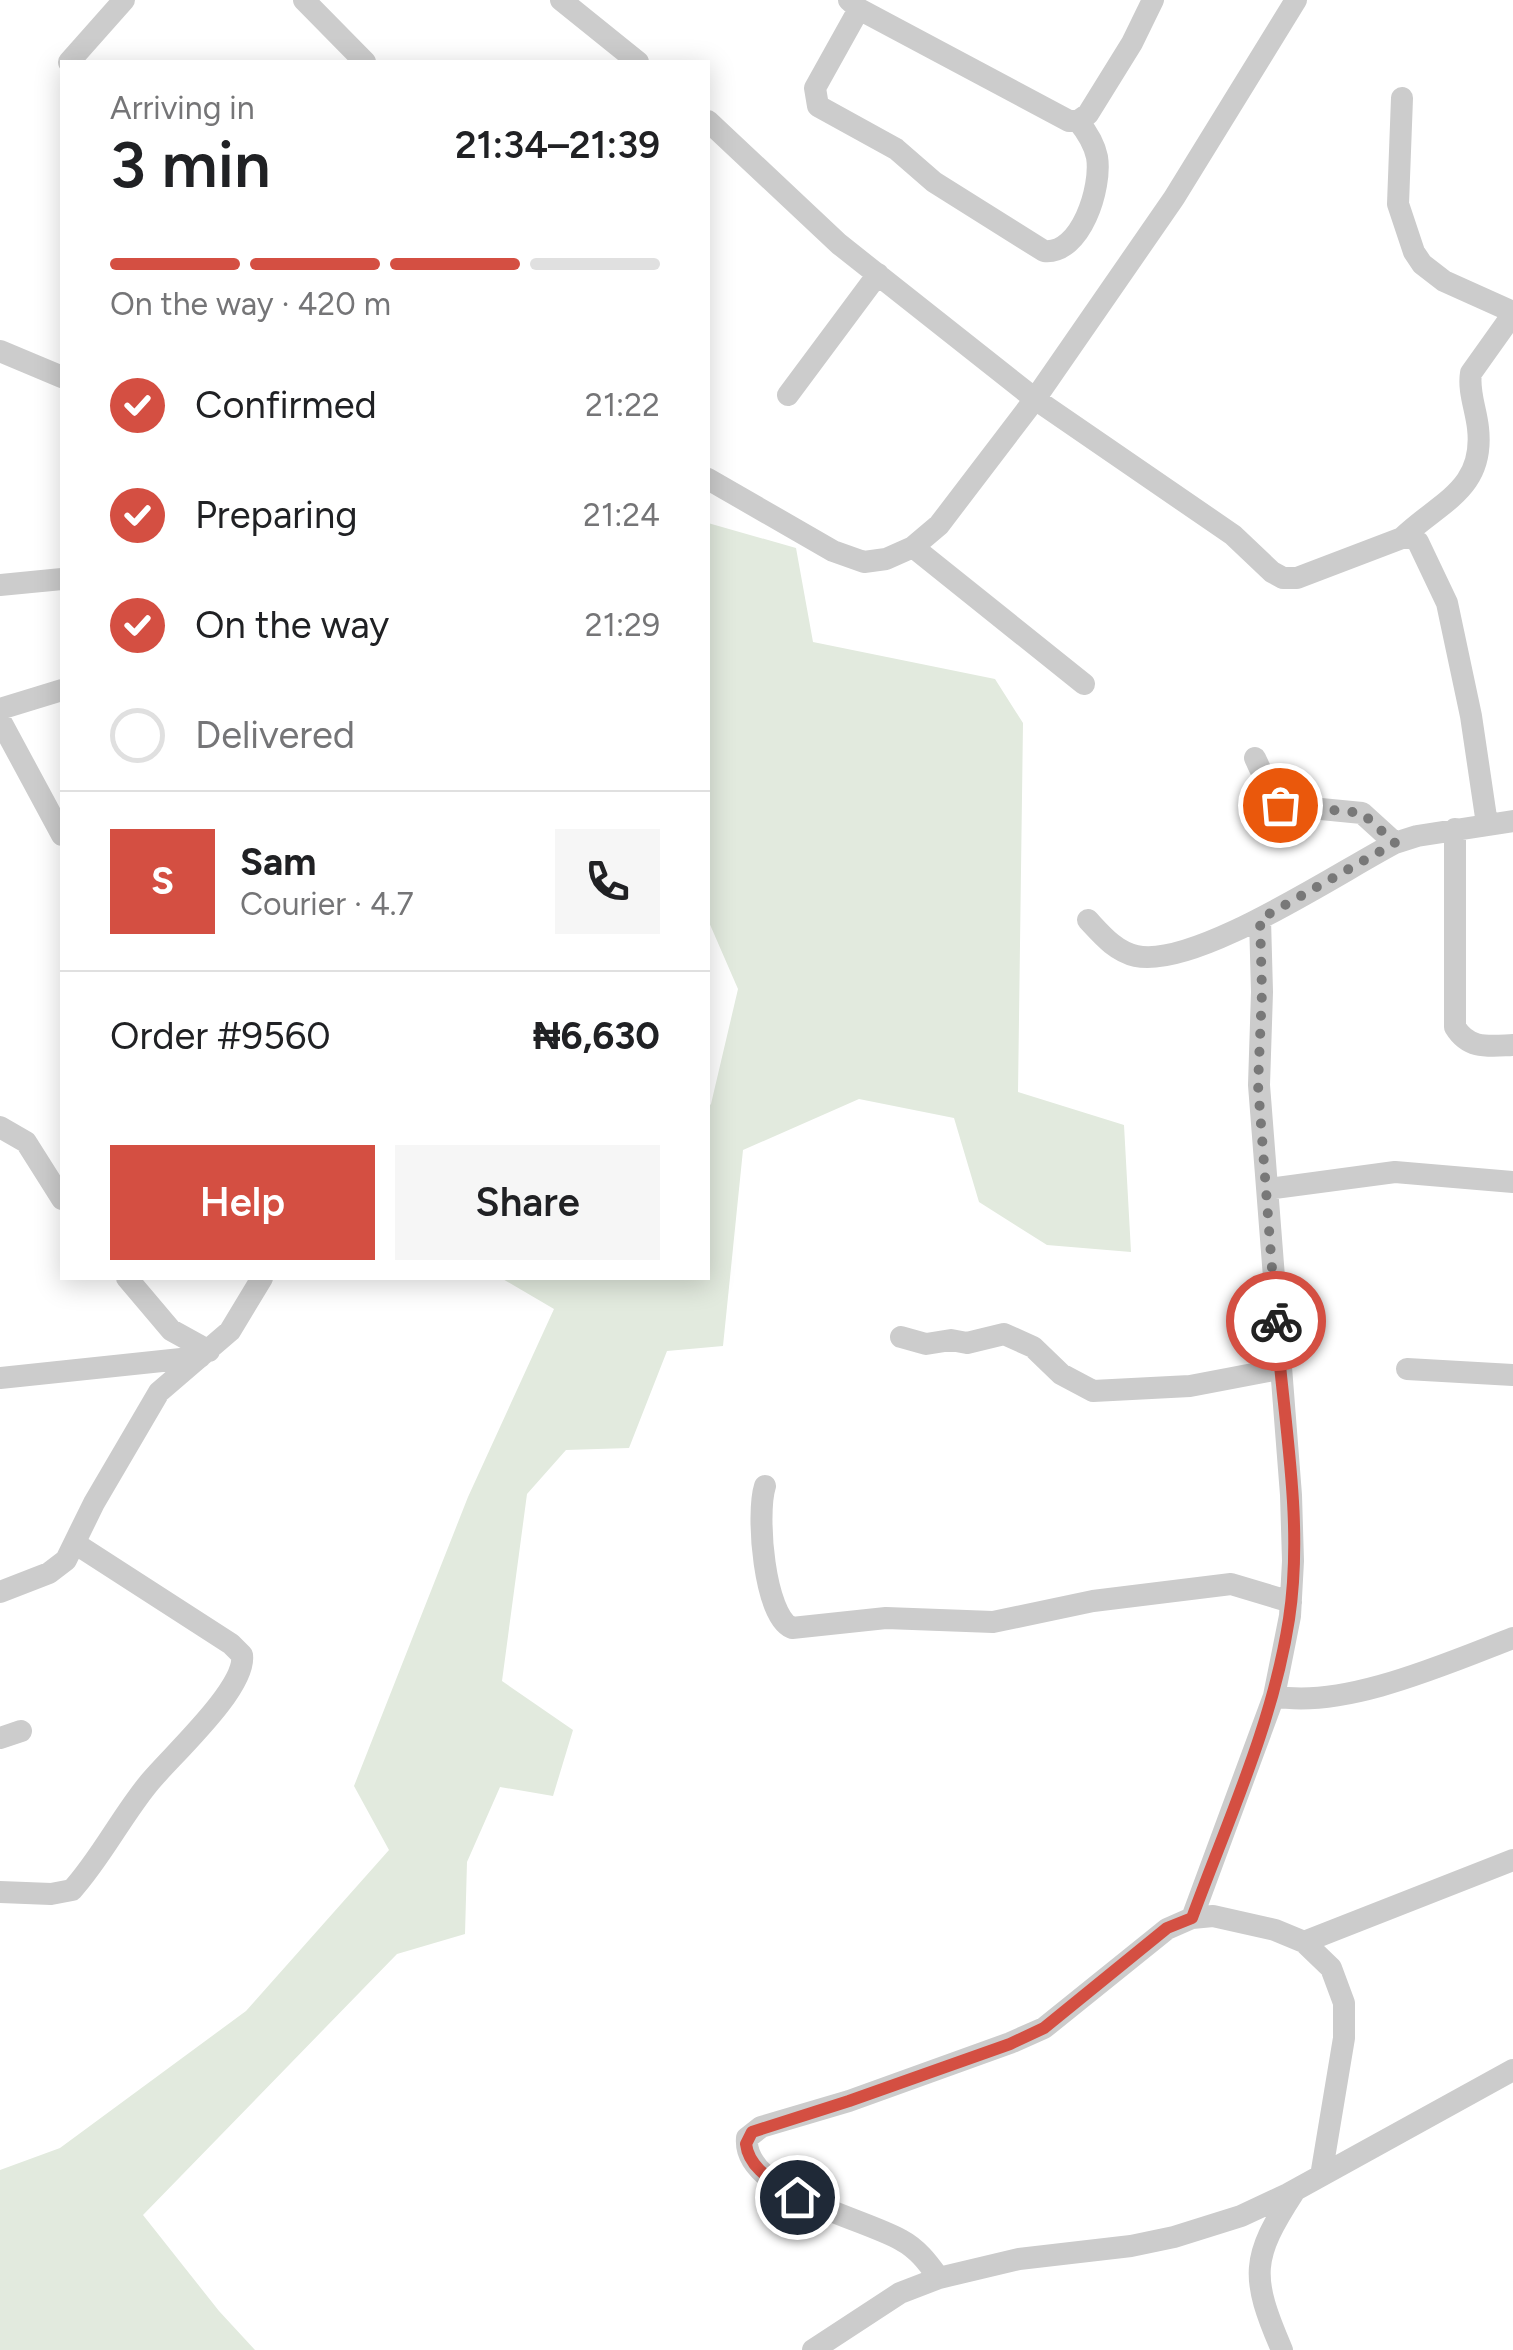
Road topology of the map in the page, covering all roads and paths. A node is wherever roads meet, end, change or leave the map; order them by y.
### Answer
1 (124, 0) edge
2 (304, 0) edge
3 (561, 0) edge
4 (1153, 0) edge
5 (1296, 0) edge
6 (854, 4) edge
7 (340, 53) edge
8 (72, 60) edge
9 (636, 60) edge
10 (1402, 98) dead end
11 (1078, 122) junction
12 (710, 123) edge
13 (878, 274) junction
14 (1513, 313) edge
15 (0, 351) edge
16 (60, 376) edge
17 (788, 395) dead end
18 (1035, 399) junction
19 (710, 483) edge
20 (1402, 538) junction
21 (912, 547) junction
22 (60, 579) edge
23 (0, 585) edge
24 (1084, 684) dead end
25 (60, 691) edge
26 (0, 709) edge
27 (0, 720) edge
28 (1256, 758) dead end
29 (1513, 821) edge
30 (1487, 824) junction
31 (1455, 829) junction
32 (60, 831) edge
33 (1395, 843) junction
34 (1260, 919) junction
35 (1088, 920) dead end
36 (1513, 1045) edge
37 (0, 1127) edge
38 (1513, 1182) edge
39 (1268, 1189) junction
40 (60, 1196) edge
41 (128, 1280) edge
42 (261, 1280) edge
43 (901, 1337) dead end
44 (205, 1354) junction
45 (1407, 1369) dead end
46 (1280, 1370) junction
47 (1513, 1375) edge
48 (0, 1378) edge
49 (764, 1486) dead end
50 (76, 1544) junction
51 (0, 1592) edge
52 (1290, 1602) junction
53 (1513, 1638) edge
54 (1274, 1696) junction
55 (1513, 1860) edge
56 (0, 1892) edge
57 (1192, 1918) junction
58 (1304, 1942) junction
59 (1513, 2070) edge
60 (1321, 2176) junction
61 (1296, 2189) junction
62 (939, 2278) junction
63 (814, 2350) edge
64 (1282, 2350) edge

1 - 8 street
2 - 7 street
3 - 9 street
4 - 11 street
5 - 18 street
6 - 11 street
6 - 11 street
10 - 14 street
12 - 13 street
13 - 17 street
13 - 18 street
14 - 20 street
15 - 16 street
18 - 20 street
18 - 21 street
19 - 21 street
20 - 30 street
21 - 24 street
22 - 23 street
25 - 26 street
27 - 32 street
28 - 33 street
29 - 30 street
30 - 31 street
31 - 33 street
31 - 36 street
33 - 34 street
34 - 35 street
34 - 39 street
37 - 40 street
38 - 39 street
39 - 46 street
41 - 44 street
42 - 44 street
43 - 46 street
44 - 48 street
44 - 50 street
45 - 47 street
46 - 52 street
49 - 52 street
50 - 51 street
50 - 56 street
52 - 54 street
53 - 54 street
54 - 57 street
55 - 58 street
57 - 58 street
57 - 62 street
58 - 60 street
59 - 60 street
60 - 61 street
61 - 62 street
61 - 64 street
62 - 63 street

